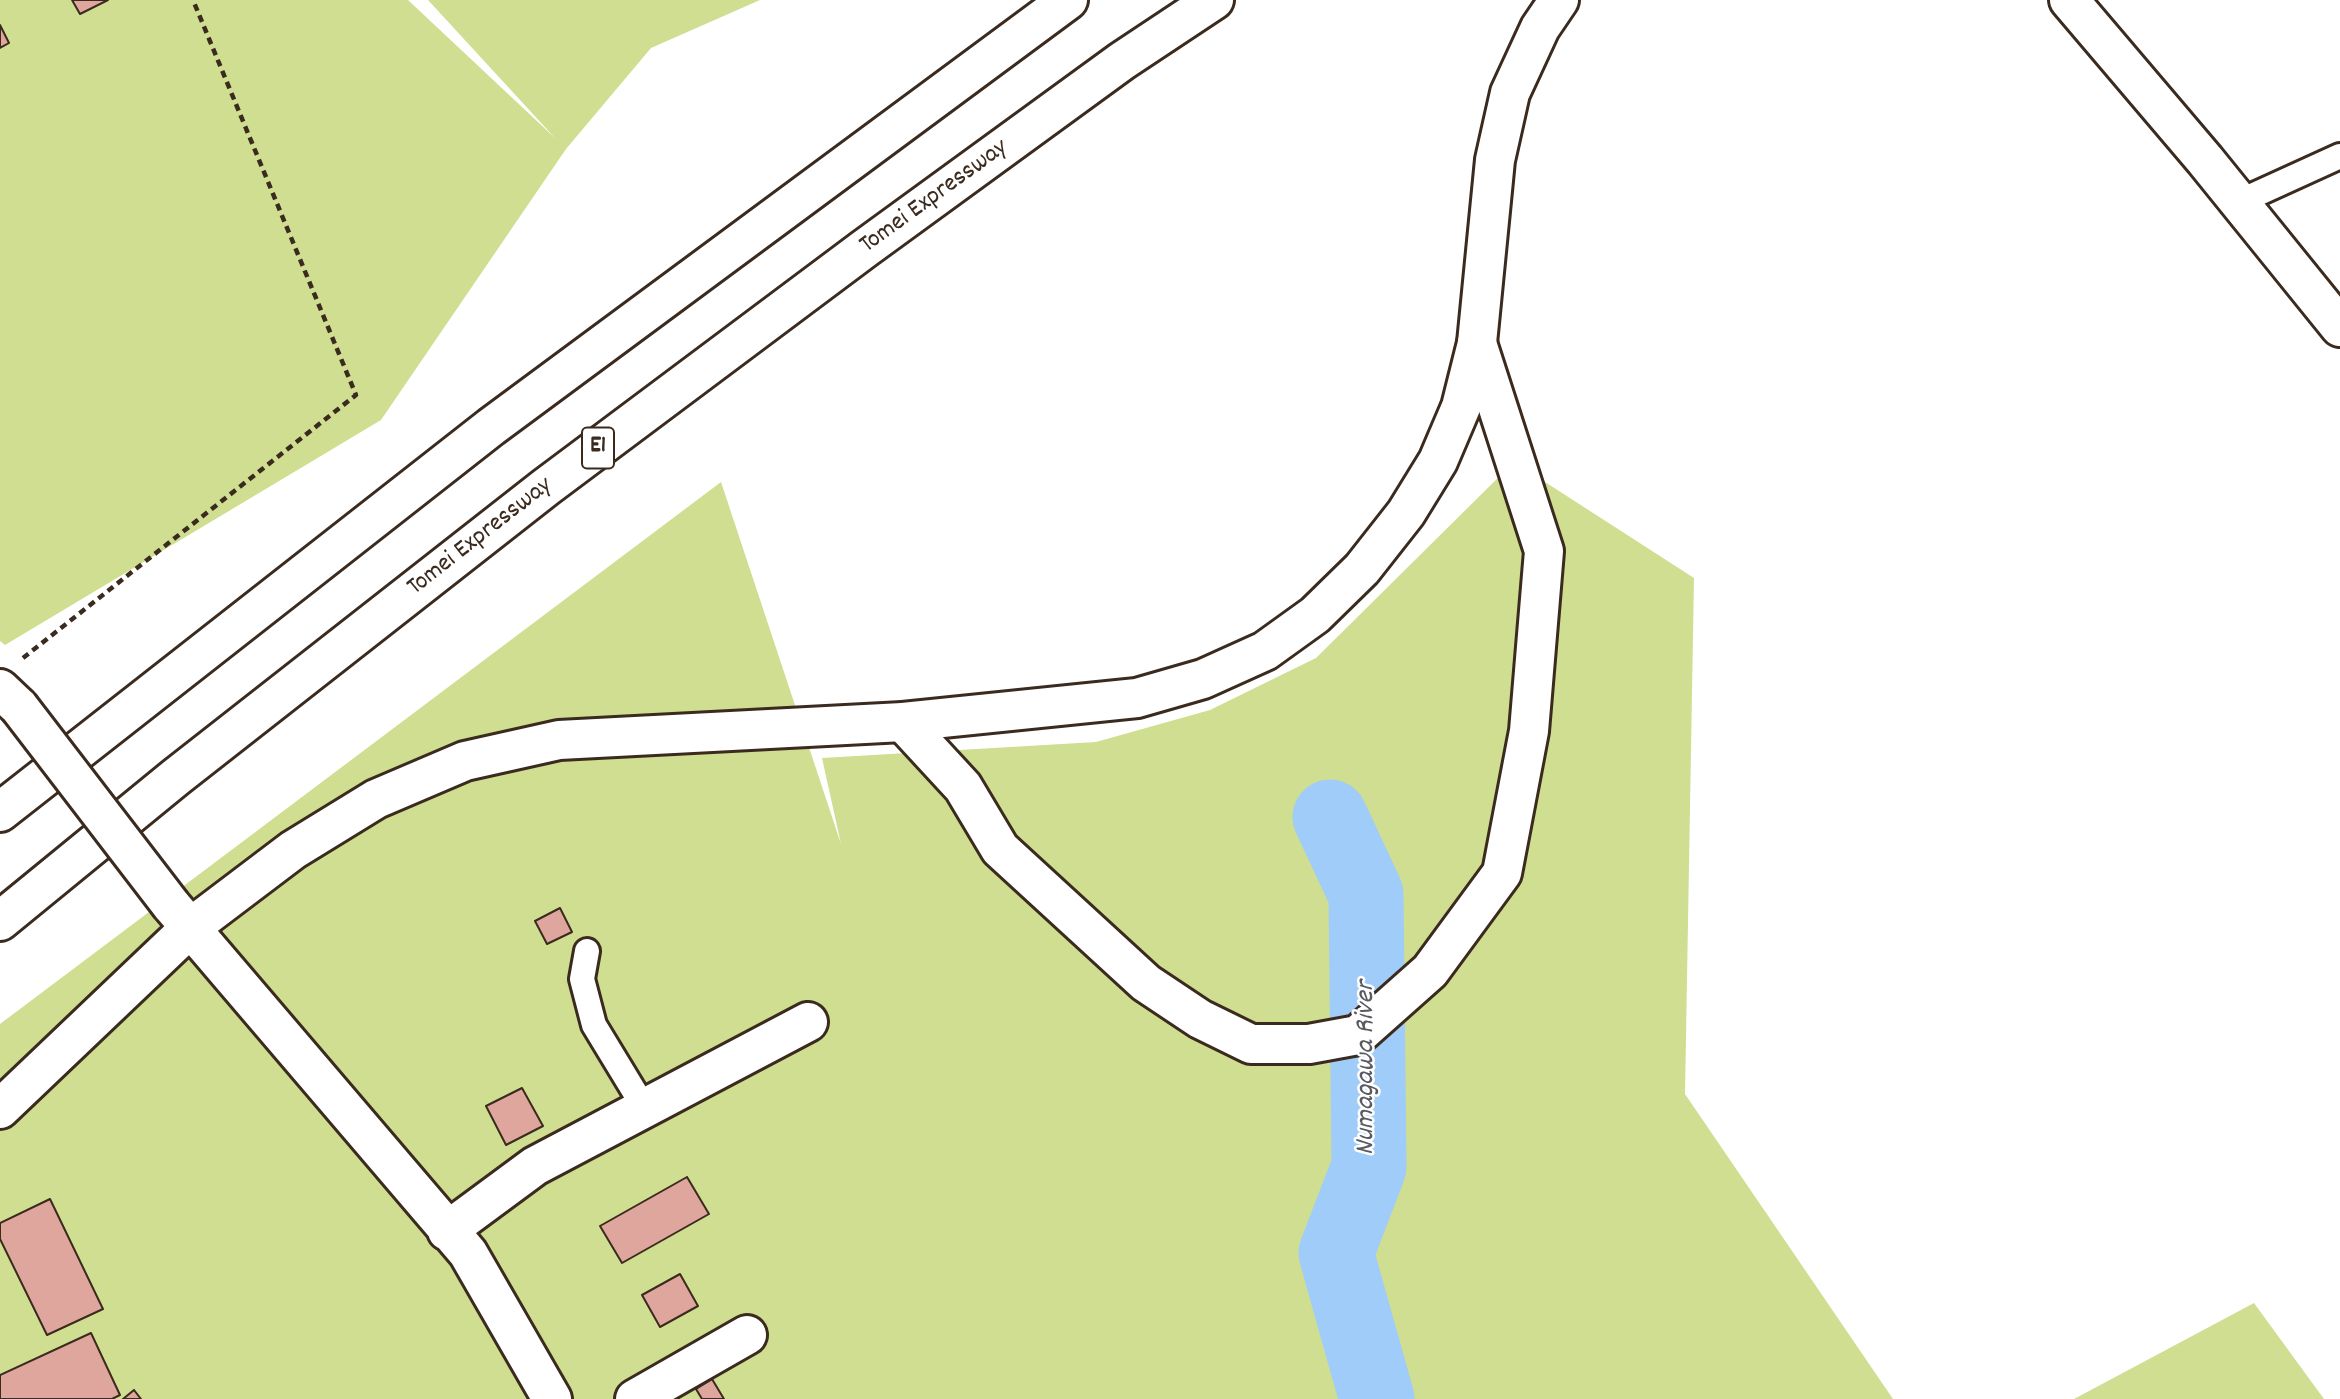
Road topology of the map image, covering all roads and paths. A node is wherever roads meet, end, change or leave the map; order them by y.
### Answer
1 (193, 0) edge
2 (1068, 0) edge
3 (1214, 0) edge
4 (1559, 0) edge
5 (2068, 0) edge
6 (2340, 156) edge
7 (2239, 202) junction
8 (2340, 327) edge
9 (1477, 344) junction
10 (13, 685) edge
11 (903, 722) junction
12 (0, 812) edge
13 (180, 916) junction
14 (0, 921) edge
15 (587, 951) dead end
16 (808, 1022) dead end
17 (645, 1108) junction
18 (0, 1109) edge
19 (447, 1231) junction
20 (747, 1335) dead end
21 (552, 1399) edge
22 (635, 1399) edge

1 - 10 path
2 - 12 main road
3 - 14 main road, Tomei Expressway / E1
4 - 9 main road
5 - 7 main road
6 - 7 lane
7 - 8 main road
9 - 11 main road
9 - 11 main road
10 - 13 main road, bridge
11 - 13 main road
13 - 18 main road
13 - 19 main road
15 - 17 lane
16 - 17 main road
17 - 19 main road
19 - 21 main road
20 - 22 main road

